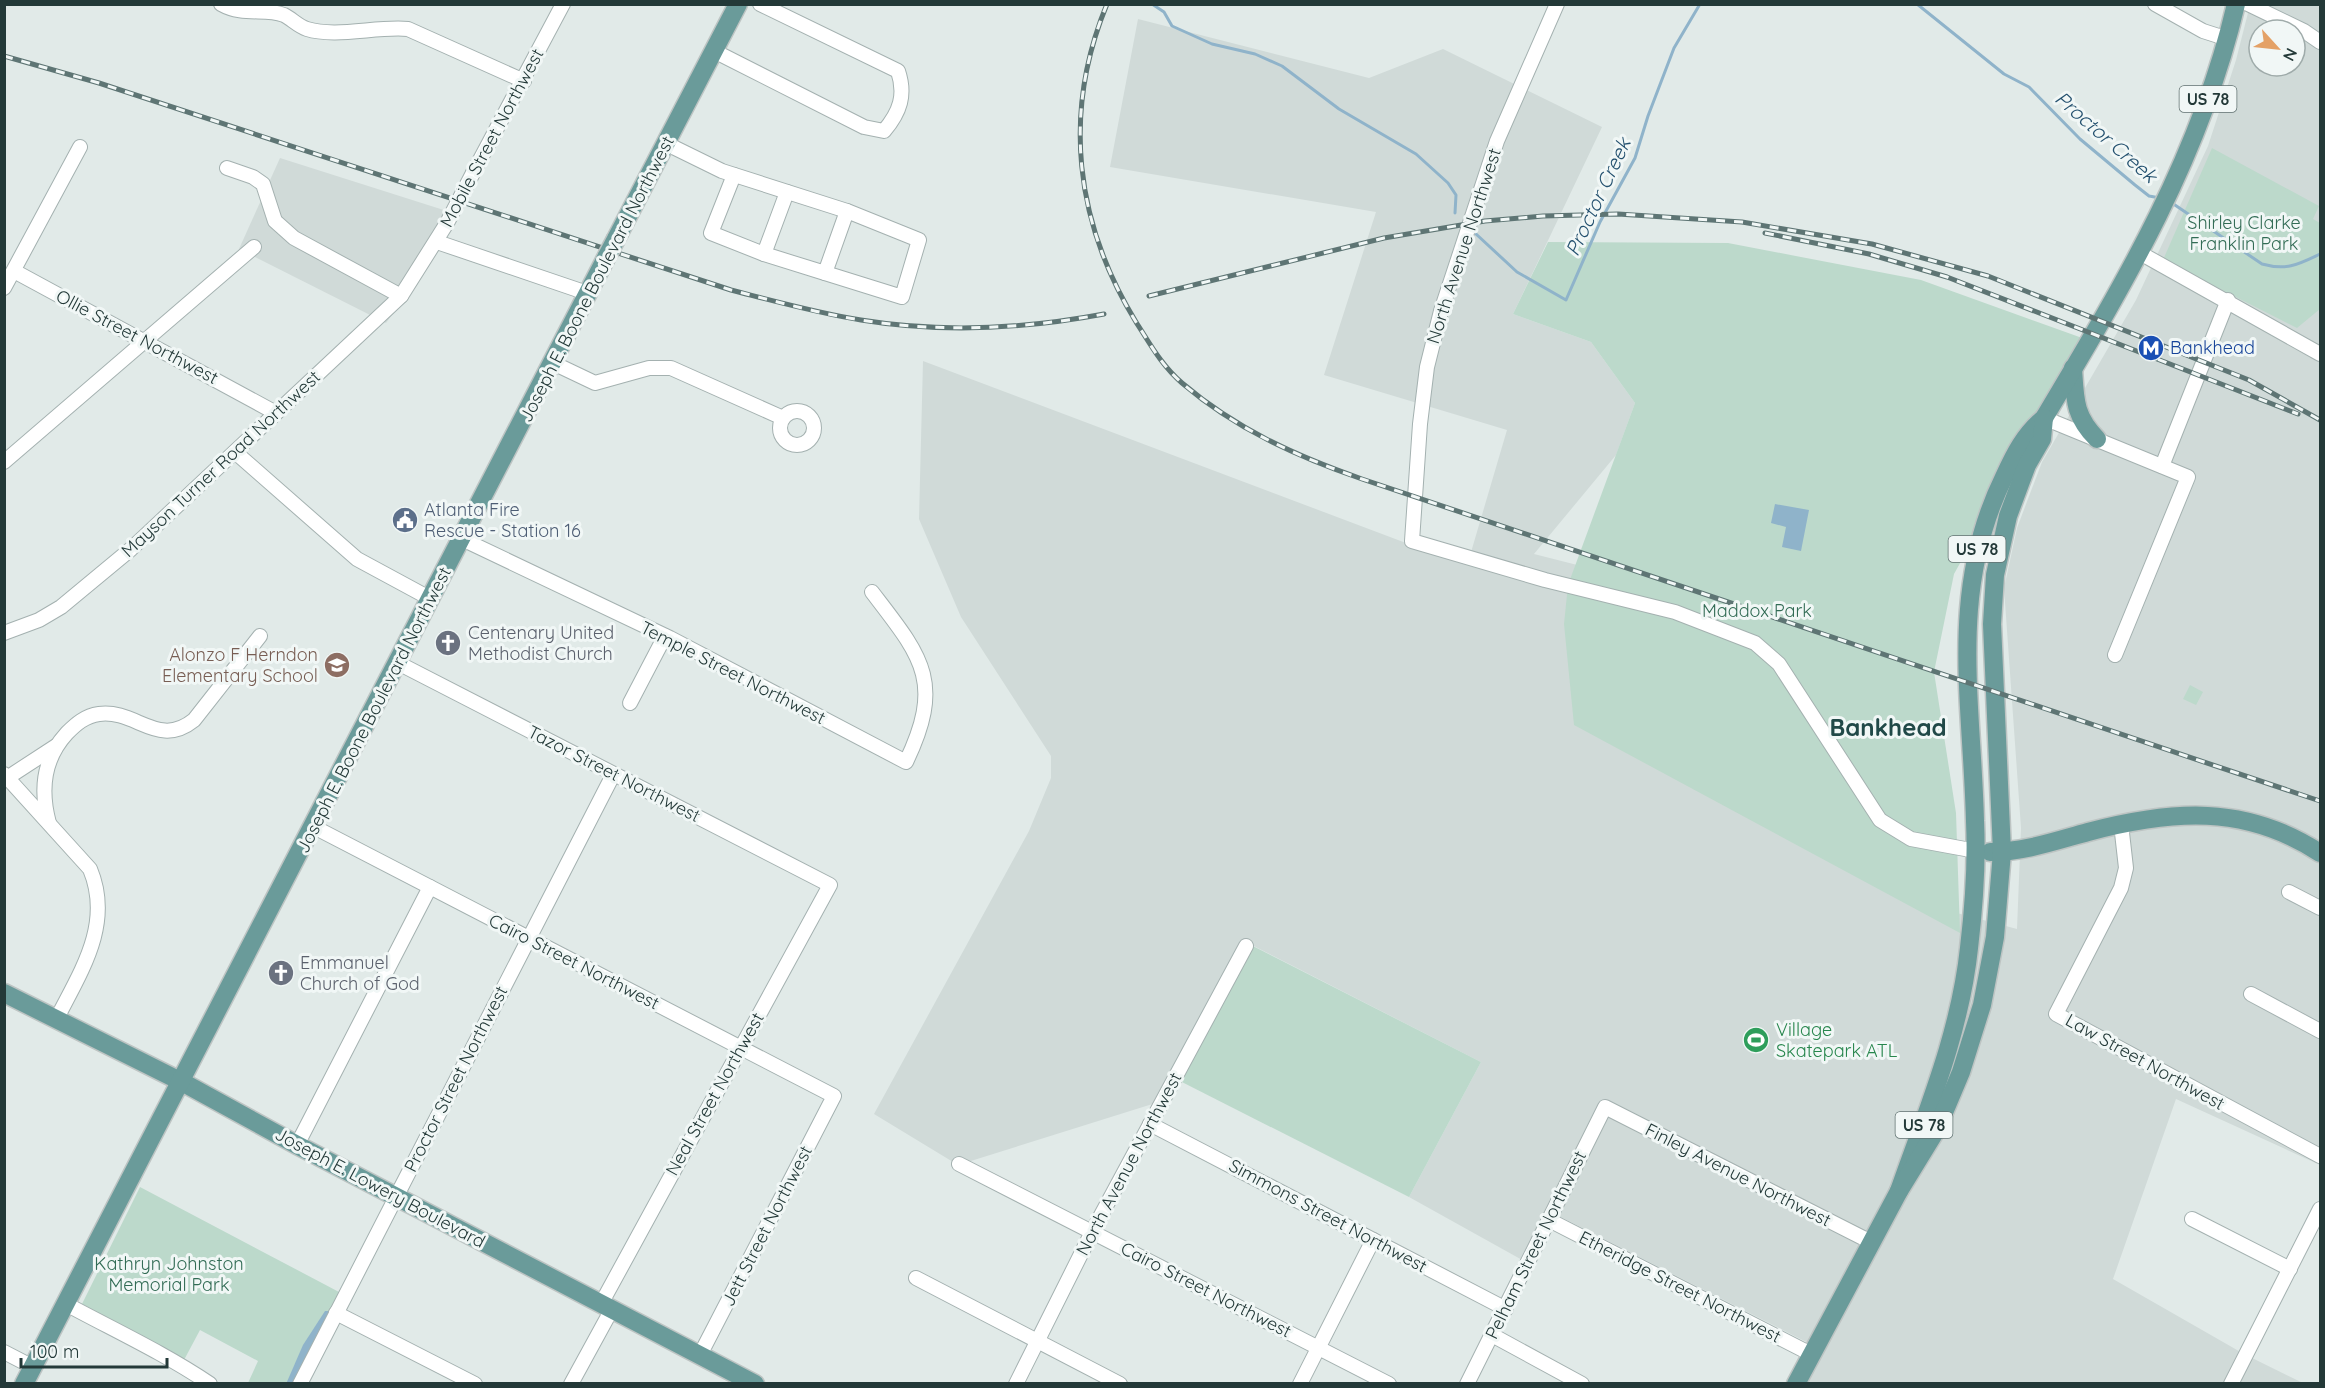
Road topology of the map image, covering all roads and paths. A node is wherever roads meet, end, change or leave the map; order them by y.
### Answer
1 (221, 4) edge
2 (563, 4) edge
3 (738, 4) edge
4 (760, 4) edge
5 (1557, 4) edge
6 (2155, 4) edge
7 (2236, 4) edge
8 (2248, 4) edge
9 (240, 8) edge
10 (279, 10) edge
11 (2228, 39) junction
12 (2320, 42) edge
13 (714, 51) junction
14 (524, 81) junction
15 (667, 144) junction
16 (80, 147) dead end
17 (227, 168) dead end
18 (734, 175) junction
19 (787, 192) junction
20 (847, 211) junction
21 (437, 242) junction
22 (254, 247) dead end
23 (2140, 253) junction
24 (764, 254) junction
25 (418, 271) joint
26 (14, 272) junction
27 (825, 273) junction
28 (4, 288) edge
29 (587, 294) junction
30 (400, 296) junction
31 (2228, 300) junction
32 (144, 341) junction
33 (2320, 354) edge
34 (553, 363) junction
35 (2073, 368) junction
36 (276, 413) junction
37 (783, 418) dead end
38 (2044, 418) junction
39 (2097, 439) junction
40 (235, 452) junction
41 (4, 462) edge
42 (2162, 466) junction
43 (462, 539) junction
44 (872, 592) dead end
45 (431, 599) junction
46 (4, 633) edge
47 (260, 636) dead end
48 (665, 636) junction
49 (2115, 655) dead end
50 (398, 663) junction
51 (630, 703) dead end
52 (56, 746) junction
53 (613, 775) junction
54 (6, 776) edge
55 (50, 824) junction
56 (2121, 824) junction
57 (314, 827) junction
58 (1976, 851) junction
59 (2002, 852) junction
60 (2318, 852) edge
61 (830, 885) joint
62 (430, 887) junction
63 (2289, 892) dead end
64 (2320, 908) edge
65 (529, 938) junction
66 (1246, 946) dead end
67 (4, 993) edge
68 (2251, 994) dead end
69 (56, 1020) junction
70 (2320, 1031) edge
71 (740, 1048) junction
72 (182, 1082) junction
73 (834, 1096) joint
74 (1605, 1107) joint
75 (1150, 1124) junction
76 (297, 1145) junction
77 (2320, 1156) edge
78 (958, 1164) dead end
79 (1899, 1191) junction
80 (395, 1196) junction
81 (2320, 1209) edge
82 (2192, 1219) dead end
83 (1549, 1220) junction
84 (1092, 1232) junction
85 (1373, 1240) junction
86 (1871, 1242) junction
87 (2290, 1269) junction
88 (916, 1278) dead end
89 (66, 1304) junction
90 (606, 1306) junction
91 (1506, 1309) junction
92 (336, 1313) junction
93 (1492, 1335) junction
94 (1037, 1341) junction
95 (1319, 1347) junction
96 (4, 1352) edge
97 (1811, 1354) junction
98 (700, 1355) junction
99 (33, 1367) junction
100 (24, 1383) edge
101 (210, 1383) edge
102 (300, 1383) edge
103 (475, 1383) edge
104 (571, 1383) edge
105 (755, 1383) edge
106 (1016, 1383) edge
107 (1120, 1383) edge
108 (1300, 1383) edge
109 (1389, 1383) edge
110 (1467, 1383) edge
111 (1582, 1383) edge
112 (1796, 1383) edge
113 (2231, 1383) edge

1 - 9 street
2 - 14 street, Mobile Street Northwest
3 - 13 main road, Joseph E. Boone Boulevard Northwest
4 - 13 street
5 - 58 street, North Avenue Northwest
6 - 11 street
7 - 11 main road, US 78
8 - 12 street
9 - 10 street
10 - 14 street
11 - 23 main road, US 78
13 - 15 main road, Joseph E. Boone Boulevard Northwest
14 - 21 street, Mobile Street Northwest, bridge
15 - 18 street
15 - 29 main road, Joseph E. Boone Boulevard Northwest, bridge
16 - 26 street
17 - 30 street
18 - 19 street
18 - 24 street
19 - 20 street
19 - 24 street
20 - 27 street
20 - 27 street
21 - 25 street, Mobile Street Northwest
21 - 29 street
22 - 32 street
23 - 31 street
23 - 35 main road, US 78
24 - 27 street
25 - 30 street, Mayson Turner Road Northwest
26 - 28 street
26 - 32 street, Ollie Street Northwest
29 - 34 main road, Joseph E. Boone Boulevard Northwest
30 - 36 street, Mayson Turner Road Northwest
31 - 33 street
31 - 42 street
32 - 36 street, Ollie Street Northwest
32 - 41 street
34 - 37 street
34 - 43 main road, Joseph E. Boone Boulevard Northwest
35 - 38 main road, US 78
35 - 39 main road
36 - 40 street, Mayson Turner Road Northwest
38 - 39 street
38 - 58 main road, US 78
38 - 59 main road, US 78
39 - 42 street
40 - 45 street
40 - 46 street, Mayson Turner Road Northwest
42 - 49 street
43 - 45 main road, Joseph E. Boone Boulevard Northwest
43 - 48 street, Temple Street Northwest
44 - 48 street, Temple Street Northwest
45 - 50 main road, Joseph E. Boone Boulevard Northwest
47 - 52 street
48 - 51 street
50 - 53 street, Tazor Street Northwest
50 - 57 main road, Joseph E. Boone Boulevard Northwest
52 - 54 street
52 - 55 street
53 - 61 street, Tazor Street Northwest
53 - 65 street, Proctor Street Northwest
54 - 55 street
55 - 69 street
56 - 59 main road
56 - 60 main road
56 - 77 street, Law Street Northwest
57 - 62 street, Cairo Street Northwest
57 - 72 main road, Joseph E. Boone Boulevard Northwest
58 - 59 main road
58 - 79 main road, US 78
59 - 79 main road, US 78
61 - 71 street, Neal Street Northwest
62 - 65 street, Cairo Street Northwest
62 - 76 street
63 - 64 street
65 - 71 street, Cairo Street Northwest
65 - 80 street, Proctor Street Northwest
66 - 75 street, North Avenue Northwest
67 - 69 main road, Joseph E. Lowery Boulevard
68 - 70 street
69 - 72 main road, Joseph E. Lowery Boulevard
71 - 73 street, Cairo Street Northwest
71 - 90 street, Neal Street Northwest
72 - 76 main road, Joseph E. Lowery Boulevard
72 - 89 main road, Joseph E. Boone Boulevard Northwest
73 - 98 street, Jett Street Northwest
74 - 83 street, Pelham Street Northwest
74 - 86 street, Finley Avenue Northwest
75 - 84 street, North Avenue Northwest
75 - 85 street, Simmons Street Northwest
76 - 80 main road, Joseph E. Lowery Boulevard
78 - 84 street, Cairo Street Northwest
79 - 86 main road, US 78
80 - 90 main road, Joseph E. Lowery Boulevard
80 - 92 street, Proctor Street Northwest
81 - 87 street
82 - 87 street
83 - 91 street, Pelham Street Northwest
83 - 97 street, Etheridge Street Northwest
84 - 94 street, North Avenue Northwest
84 - 95 street, Cairo Street Northwest
85 - 91 street, Simmons Street Northwest
85 - 95 street
86 - 97 main road, US 78
87 - 113 street
88 - 94 street
89 - 99 main road, Joseph E. Boone Boulevard Northwest
89 - 101 street
90 - 98 main road, Joseph E. Lowery Boulevard
90 - 104 street, Neal Street Northwest
91 - 93 street, Pelham Street Northwest
92 - 102 street, Proctor Street Northwest
92 - 103 street
93 - 110 street, Pelham Street Northwest
93 - 111 street
94 - 106 street, North Avenue Northwest
94 - 107 street
95 - 108 street
95 - 109 street, Cairo Street Northwest
96 - 99 street
97 - 112 main road, US 78
98 - 105 main road, Joseph E. Lowery Boulevard
99 - 100 main road, Joseph E. Boone Boulevard Northwest

